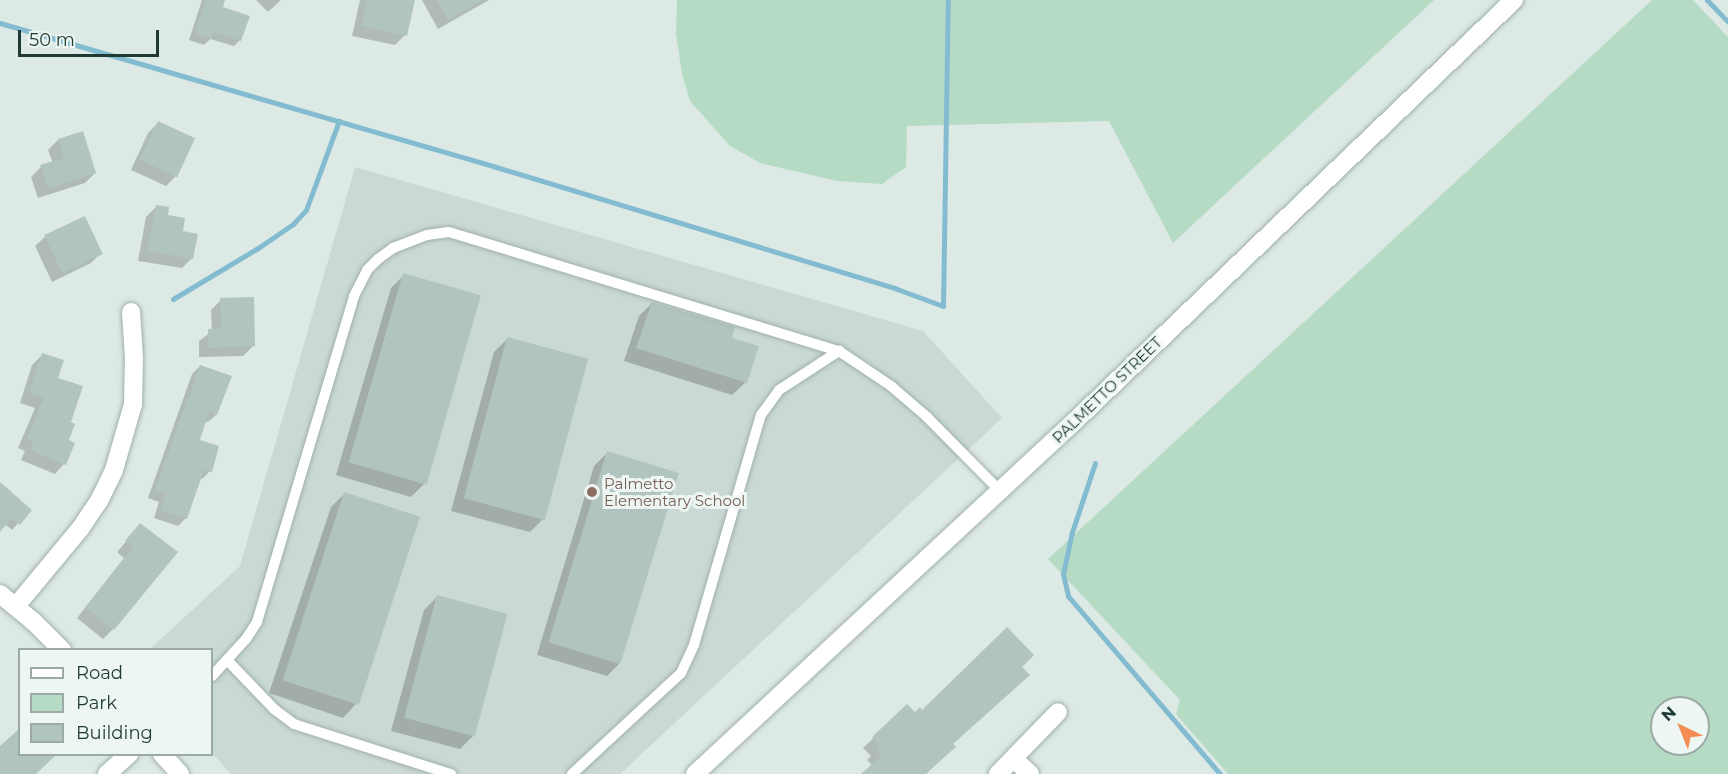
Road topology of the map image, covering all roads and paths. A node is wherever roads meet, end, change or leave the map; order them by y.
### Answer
1 (1514, 0) edge
2 (130, 312) dead end
3 (839, 351) junction
4 (1000, 491) junction
5 (0, 594) edge
6 (16, 606) junction
7 (60, 648) edge
8 (227, 660) junction
9 (213, 675) edge
10 (1058, 712) dead end
11 (127, 756) edge
12 (164, 756) edge
13 (1014, 759) junction
14 (107, 774) edge
15 (180, 774) edge
16 (451, 774) edge
17 (572, 774) edge
18 (695, 774) edge
19 (998, 774) edge
20 (1030, 774) edge

1 - 4 main road, PALMETTO STREET
2 - 6 main road
3 - 4 lane
3 - 8 lane
3 - 17 lane
4 - 18 main road, PALMETTO STREET
5 - 6 main road
6 - 7 main road
8 - 9 lane
8 - 16 lane
10 - 13 main road
11 - 14 main road
12 - 15 main road
13 - 19 main road
13 - 20 main road

